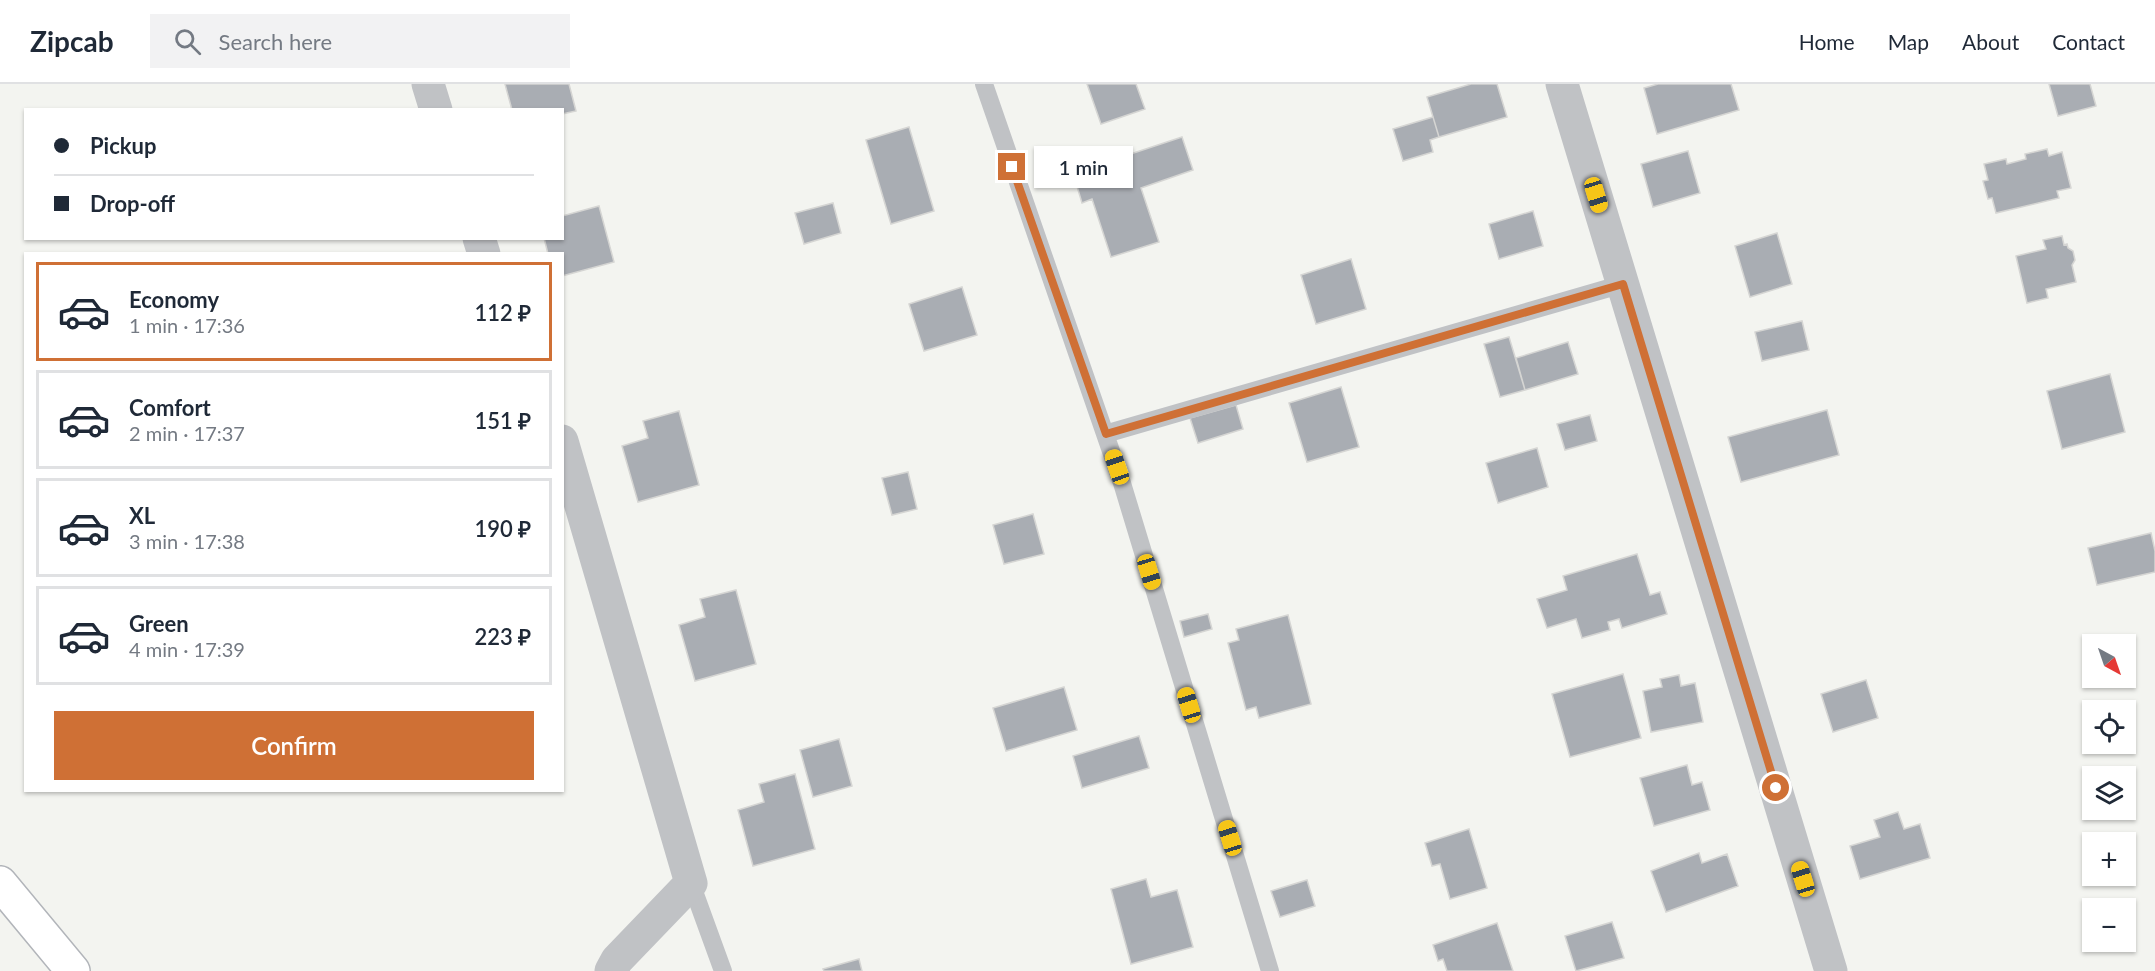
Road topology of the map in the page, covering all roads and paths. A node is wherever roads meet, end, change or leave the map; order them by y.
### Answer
1 (428, 84) edge
2 (984, 84) edge
3 (1562, 84) edge
4 (435, 108) edge
5 (1623, 284) junction
6 (1106, 434) junction
7 (564, 448) edge
8 (0, 883) edge
9 (691, 883) junction
10 (73, 971) edge
11 (611, 971) edge
12 (723, 971) edge
13 (1270, 971) edge
14 (1831, 971) edge

1 - 4 street
2 - 6 lane
3 - 5 street
5 - 6 lane
5 - 14 street
6 - 13 lane
7 - 9 street
8 - 10 main road
9 - 11 street
9 - 12 lane

